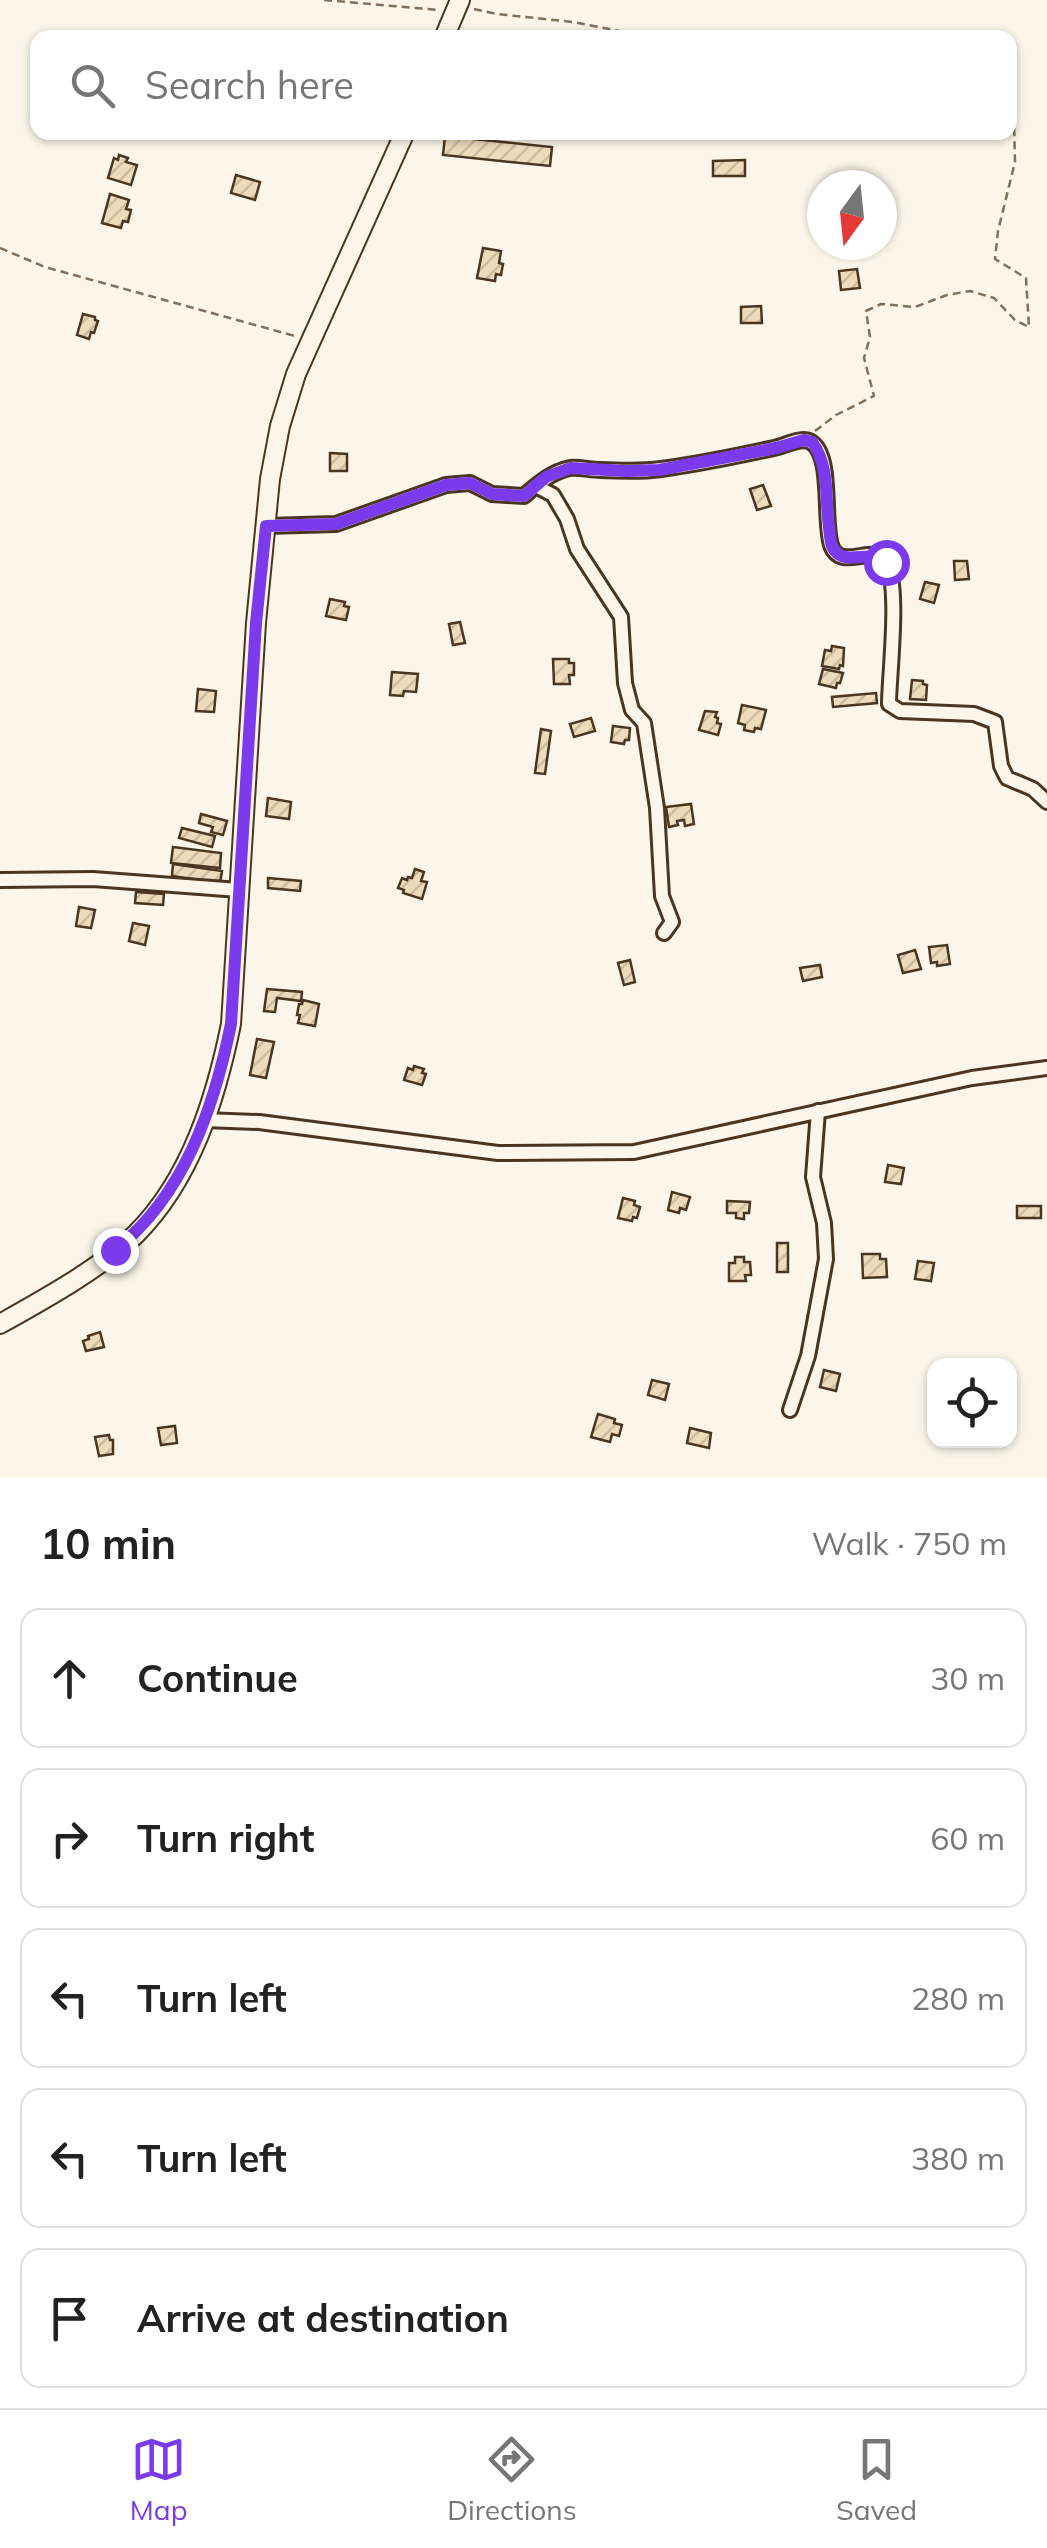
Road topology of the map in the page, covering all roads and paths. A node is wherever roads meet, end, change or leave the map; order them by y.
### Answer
1 (324, 0) edge
2 (458, 6) edge
3 (448, 30) edge
4 (614, 30) edge
5 (401, 140) edge
6 (1014, 140) edge
7 (0, 248) edge
8 (311, 340) junction
9 (804, 440) junction
10 (536, 486) junction
11 (266, 526) junction
12 (1047, 802) edge
13 (0, 880) edge
14 (239, 890) junction
15 (664, 933) dead end
16 (1047, 1068) edge
17 (818, 1111) junction
18 (204, 1120) junction
19 (0, 1324) edge
20 (790, 1410) dead end

1 - 2 path
2 - 3 street
2 - 4 path
5 - 8 street
6 - 9 path
7 - 8 path
8 - 11 street
9 - 10 street
9 - 12 street
10 - 11 street
10 - 15 street
11 - 14 street
13 - 14 street
14 - 18 street
16 - 17 street
17 - 18 street
17 - 20 street
18 - 19 street

